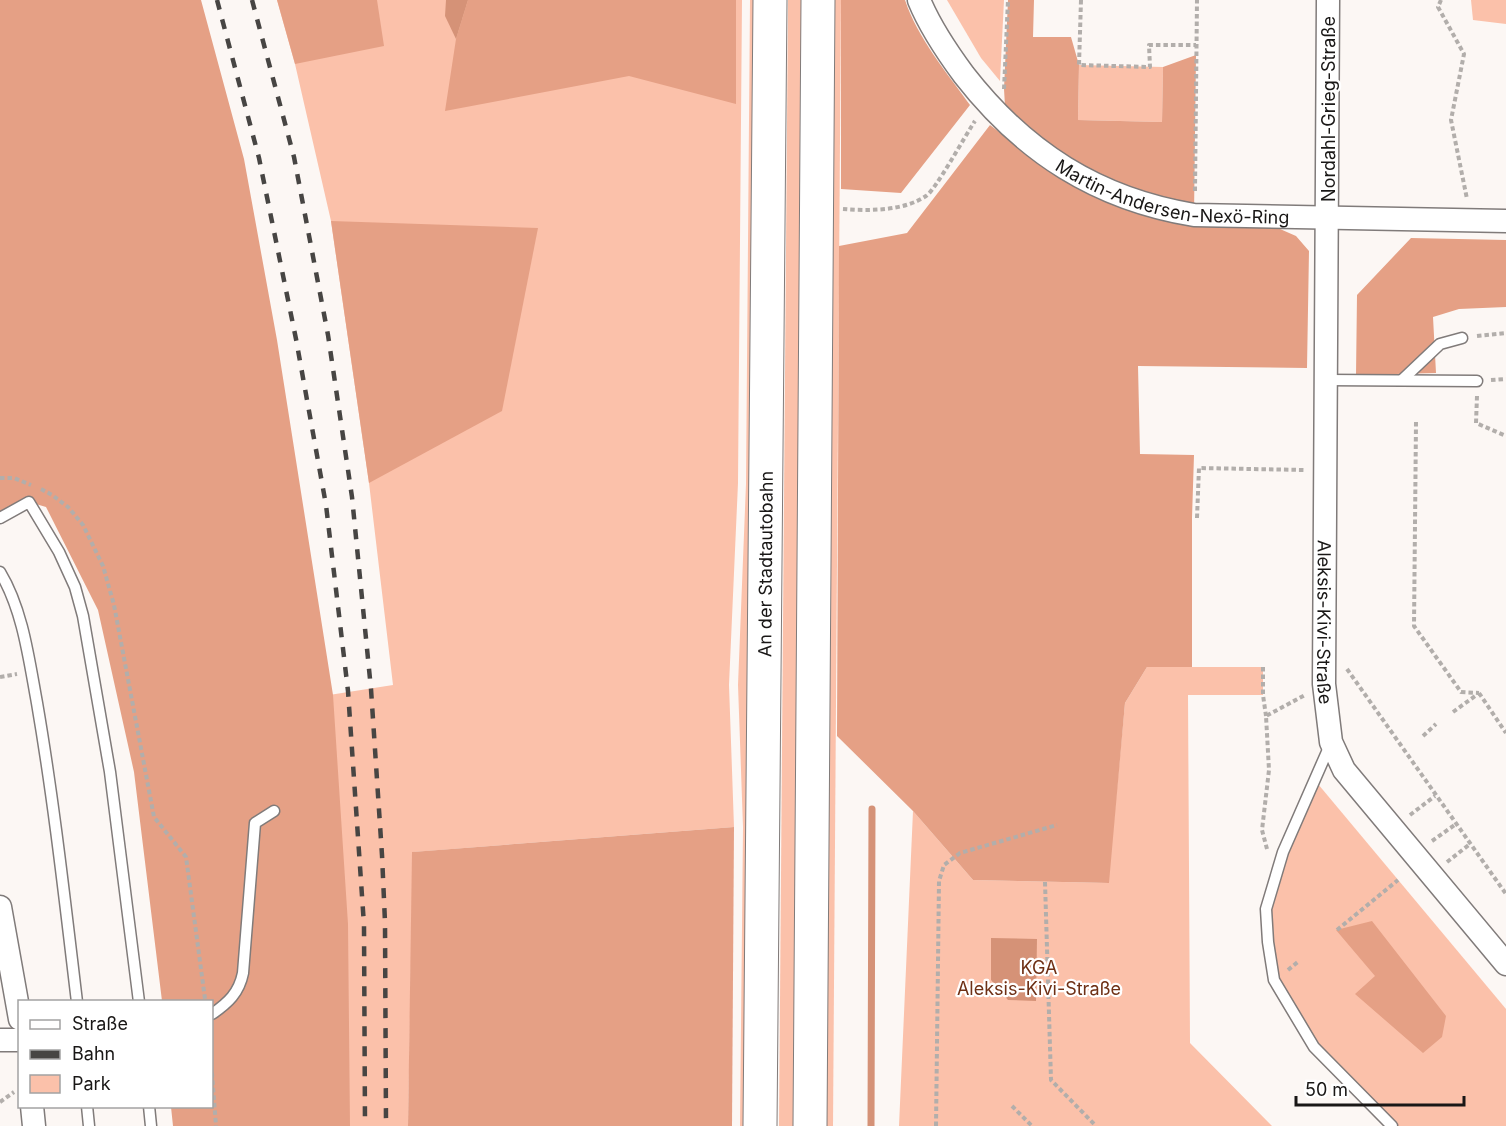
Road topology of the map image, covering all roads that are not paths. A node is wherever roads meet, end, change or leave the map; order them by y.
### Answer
1 (770, 0) edge
2 (818, 0) edge
3 (919, 0) edge
4 (1328, 0) edge
5 (1328, 219) junction
6 (1506, 221) edge
7 (1462, 338) road end
8 (1326, 380) junction
9 (1402, 380) junction
10 (1477, 381) road end
11 (0, 519) edge
12 (0, 572) edge
13 (1331, 742) junction
14 (274, 811) dead end
15 (0, 907) edge
16 (1506, 964) edge
17 (77, 1000) edge
18 (139, 1000) edge
19 (18, 1008) edge
20 (213, 1013) edge
21 (0, 1040) edge
22 (18, 1040) edge
23 (32, 1108) edge
24 (87, 1108) edge
25 (149, 1108) edge
26 (34, 1126) edge
27 (89, 1126) edge
28 (151, 1126) edge
29 (760, 1126) edge
30 (810, 1126) edge
31 (1392, 1126) edge

1 - 29 highway, An der Stadtautobahn
2 - 30 highway
3 - 5 street, Martin-Andersen-Nexö-Ring
4 - 5 street, Nordahl-Grieg-Straße
5 - 6 street, Martin-Andersen-Nexö-Ring
5 - 8 street, Aleksis-Kivi-Straße
7 - 9 lane
8 - 9 lane
8 - 13 street, Aleksis-Kivi-Straße
9 - 10 lane
11 - 18 lane
12 - 17 lane
13 - 16 street, Aleksis-Kivi-Straße
13 - 31 lane
14 - 20 lane
15 - 19 street
21 - 22 street
23 - 26 street
24 - 27 lane
25 - 28 lane

